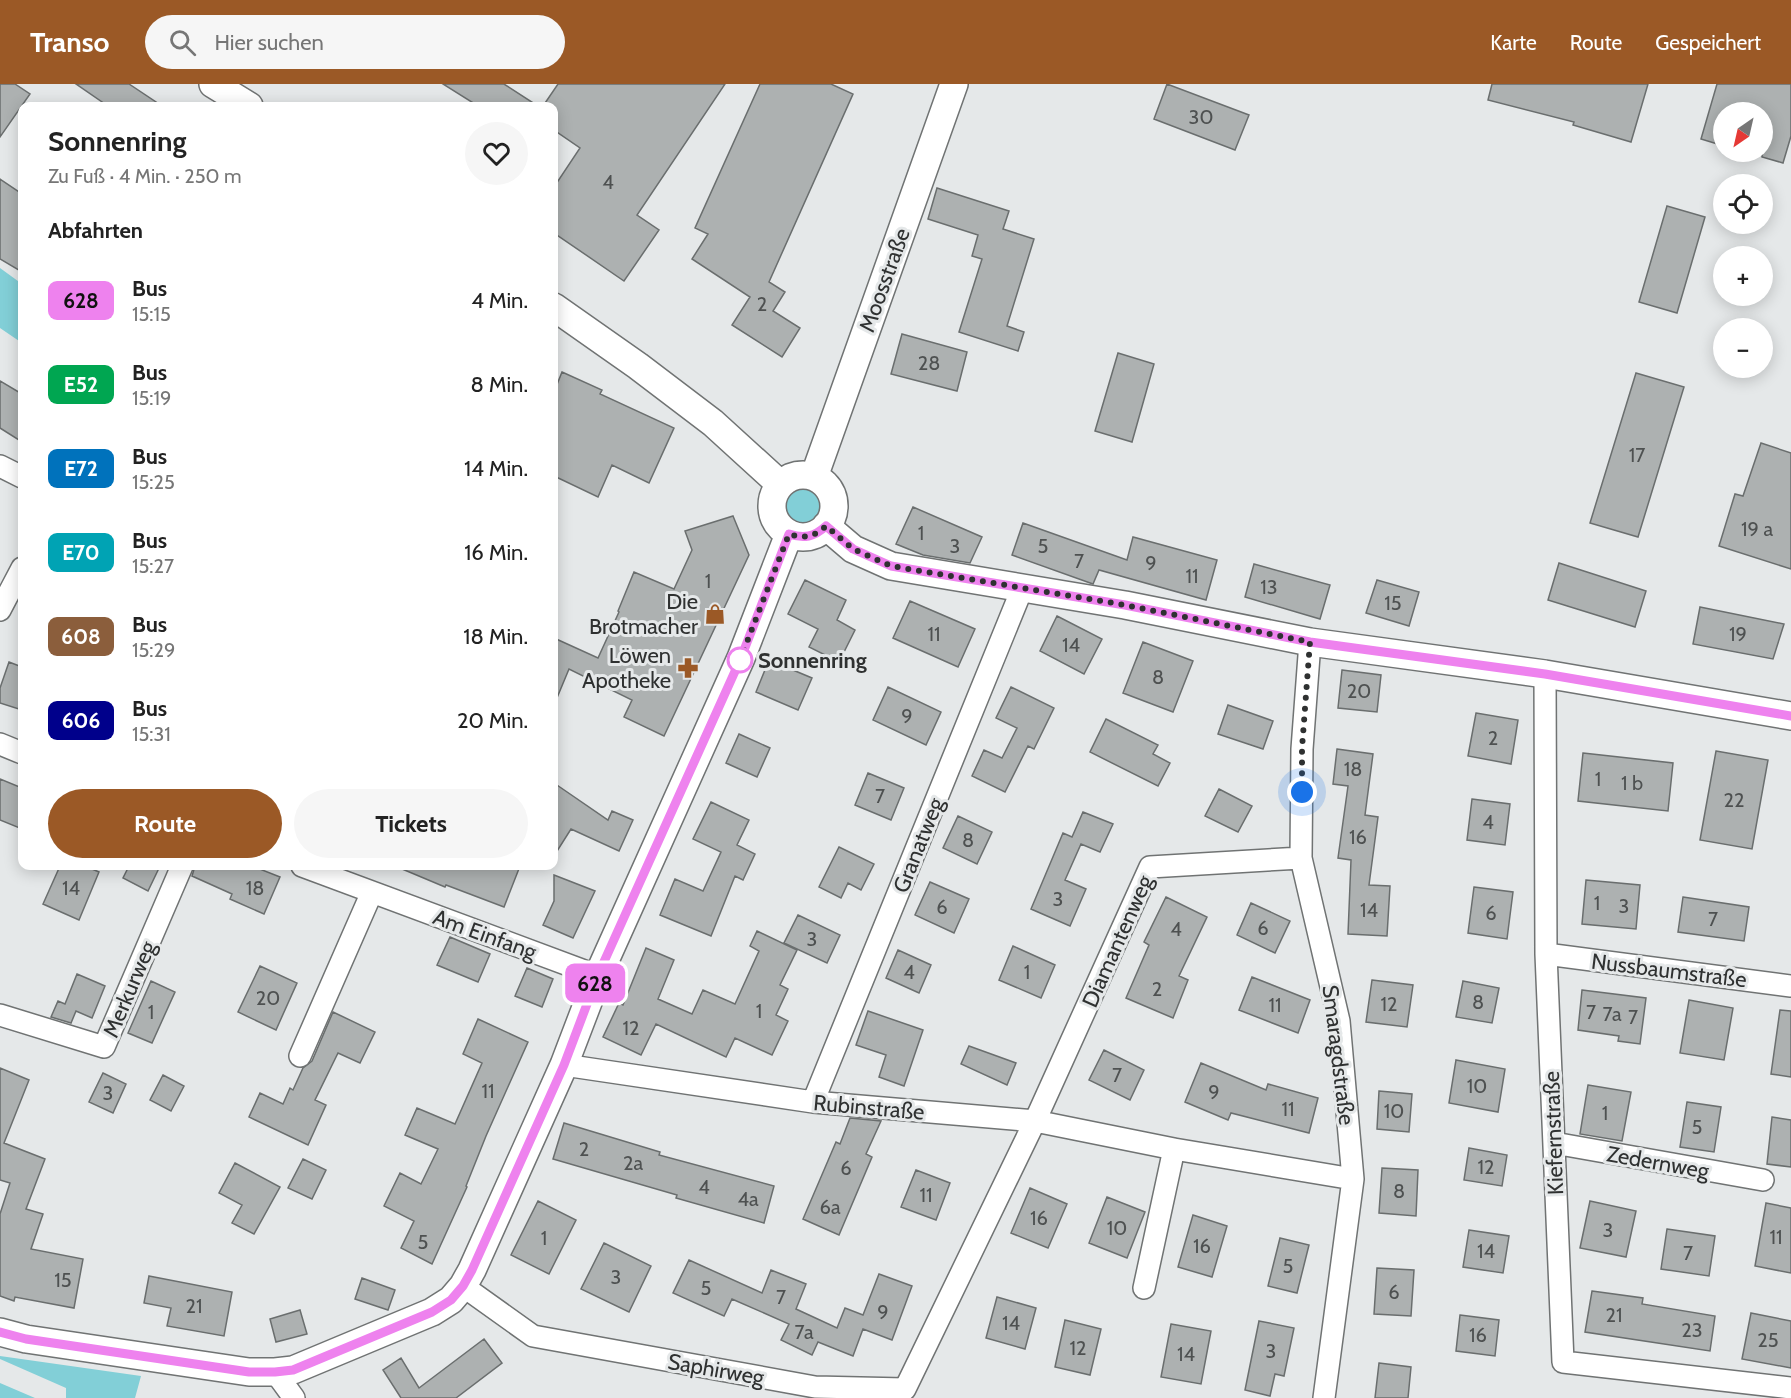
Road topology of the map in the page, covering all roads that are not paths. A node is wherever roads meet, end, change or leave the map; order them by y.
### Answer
1 (213, 84) edge
2 (954, 84) edge
3 (242, 102) edge
4 (558, 310) edge
5 (0, 466) edge
6 (18, 475) edge
7 (814, 477) junction
8 (780, 484) junction
9 (826, 526) junction
10 (789, 534) junction
11 (18, 575) edge
12 (1022, 589) junction
13 (0, 609) edge
14 (1310, 642) junction
15 (1545, 674) junction
16 (1791, 716) edge
17 (0, 744) edge
18 (18, 751) edge
19 (1301, 858) junction
20 (180, 870) edge
21 (313, 870) edge
22 (372, 892) junction
23 (1546, 954) junction
24 (598, 975) junction
25 (1791, 986) edge
26 (0, 1015) edge
27 (300, 1056) dead end
28 (564, 1065) junction
29 (813, 1102) junction
30 (1035, 1121) junction
31 (1554, 1143) junction
32 (1174, 1149) junction
33 (1353, 1179) junction
34 (1763, 1180) dead end
35 (463, 1286) junction
36 (1144, 1288) dead end
37 (0, 1332) edge
38 (275, 1372) junction
39 (1791, 1388) edge
40 (294, 1398) edge
41 (1324, 1398) edge

1 - 3 street
2 - 7 street, Moosstraße
4 - 8 street
5 - 6 street
7 - 8 street
7 - 9 street
8 - 10 street
9 - 10 street
9 - 12 street
10 - 24 street
11 - 13 street
12 - 14 street
12 - 29 street, Granatweg
14 - 15 street
14 - 19 street, Smaragdstraße
15 - 16 street
15 - 23 street, Kiefernstraße
17 - 18 street
19 - 30 street, Diamantenweg
19 - 33 street, Smaragdstraße
20 - 26 street, Merkurweg
21 - 22 street, Am Einfang
22 - 24 street, Am Einfang
22 - 27 street
23 - 25 street, Nussbaumstraße
23 - 31 street, Kiefernstraße
24 - 28 street
28 - 29 street, Rubinstraße
28 - 35 street
29 - 30 street, Rubinstraße
30 - 32 street, Rubinstraße
30 - 35 street, Saphirweg
31 - 34 street, Zedernweg
31 - 39 street, Kiefernstraße
32 - 33 street, Rubinstraße
32 - 36 street
33 - 41 street, Smaragdstraße
35 - 38 street
37 - 38 street
38 - 40 street

